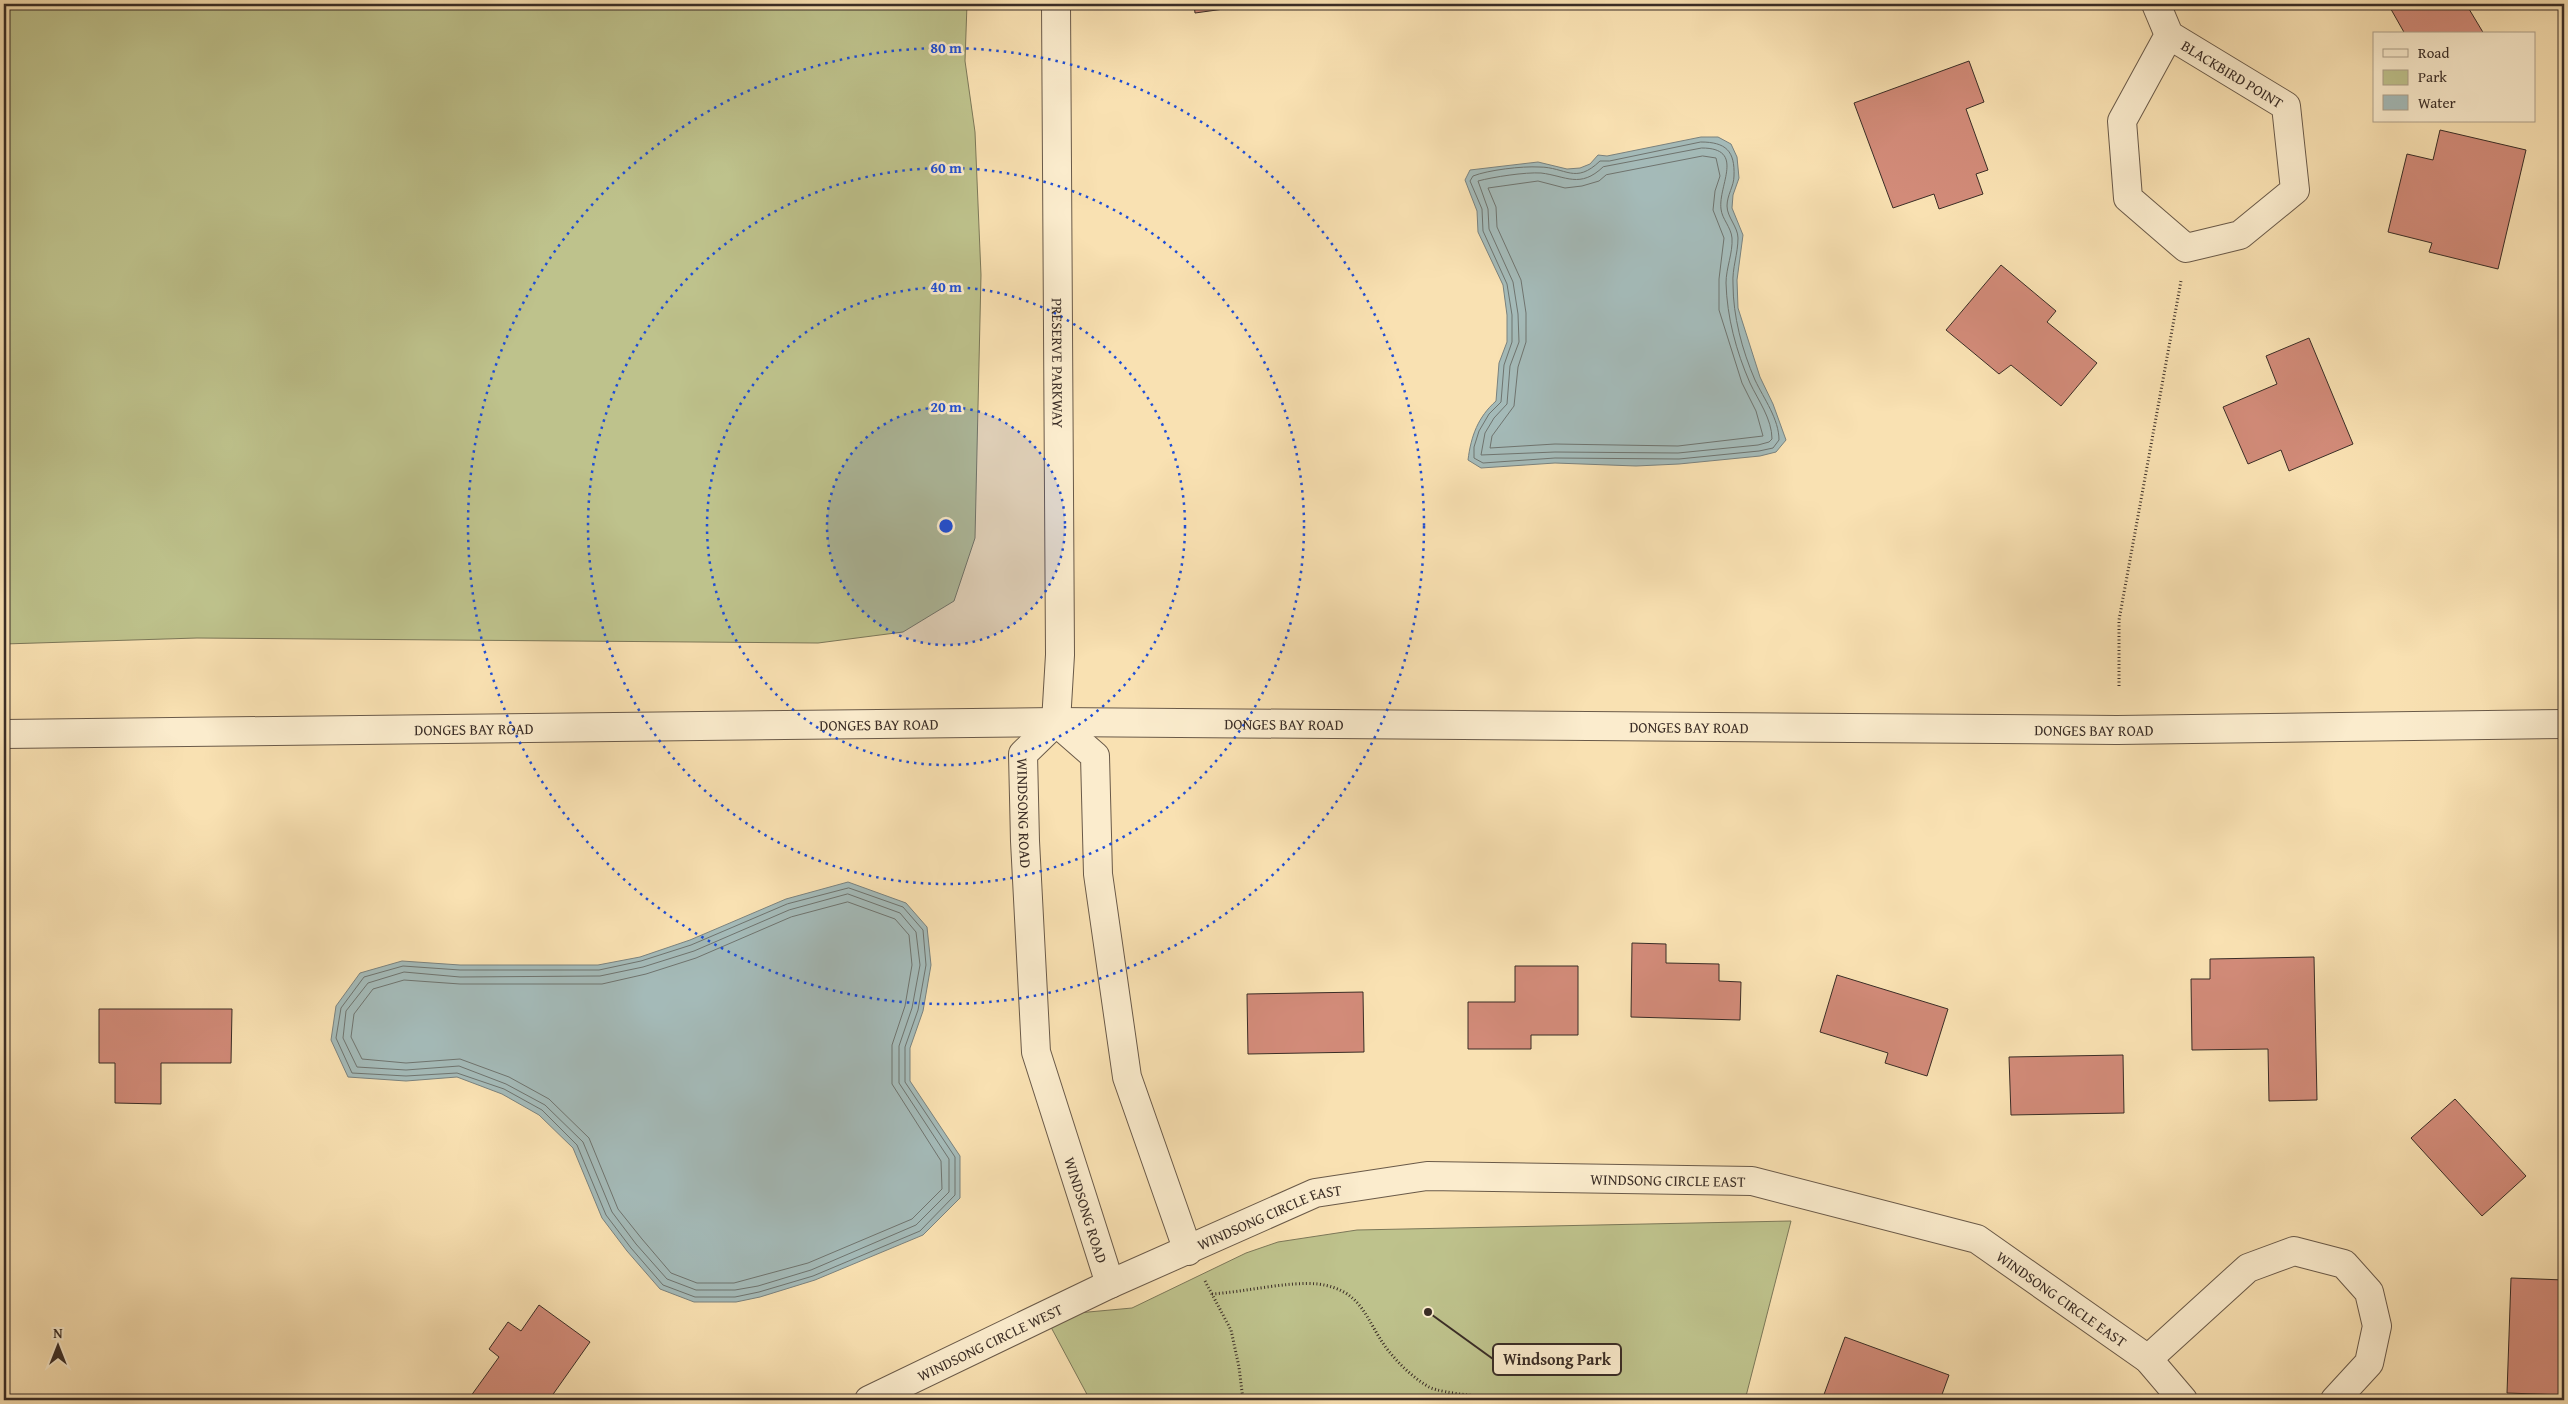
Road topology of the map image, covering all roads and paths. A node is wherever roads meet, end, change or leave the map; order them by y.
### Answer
1 (1056, 4) edge
2 (2156, 4) edge
3 (2169, 35) junction
4 (2186, 248) junction
5 (2118, 686) dead end
6 (1056, 722) junction
7 (2564, 724) edge
8 (4, 734) edge
9 (1188, 1251) junction
10 (1110, 1284) junction
11 (1212, 1294) junction
12 (2148, 1359) junction
13 (869, 1400) edge
14 (1243, 1400) edge
15 (1516, 1400) edge
16 (2183, 1400) edge
17 (2335, 1400) edge

1 - 6 street, PRESERVE PARKWAY
2 - 3 street, BLACKBIRD POINT
3 - 4 street, BLACKBIRD POINT
3 - 4 street, BLACKBIRD POINT
4 - 5 path
6 - 7 street, DONGES BAY ROAD
6 - 8 street, DONGES BAY ROAD
6 - 9 street
6 - 10 street, WINDSONG ROAD
9 - 10 street, WINDSONG CIRCLE EAST
9 - 11 path
9 - 12 street, WINDSONG CIRCLE EAST
10 - 13 street, WINDSONG CIRCLE WEST
11 - 14 path
11 - 15 path
12 - 16 street, WINDSONG CIRCLE EAST
12 - 17 street

